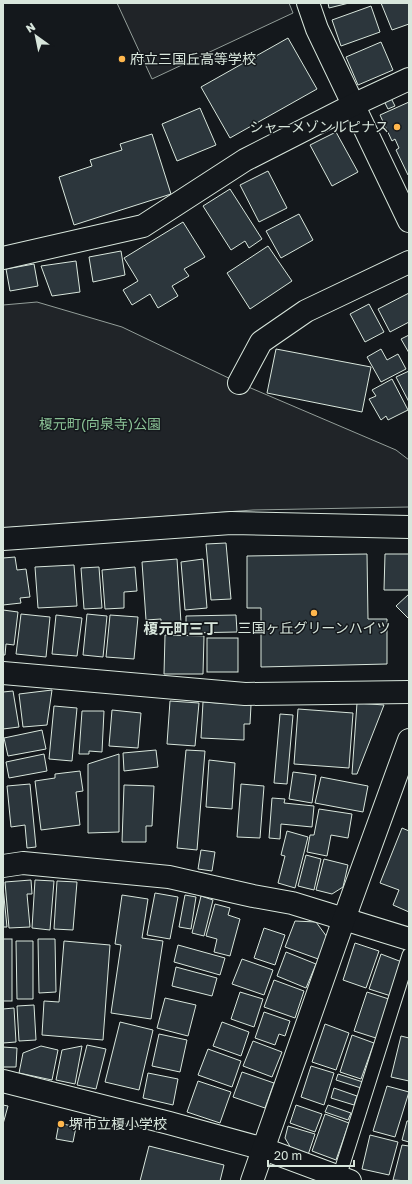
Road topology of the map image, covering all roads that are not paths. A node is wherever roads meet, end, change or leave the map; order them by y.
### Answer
1 (308, 3) edge
2 (409, 79) edge
3 (353, 105) junction
4 (409, 221) edge
5 (3, 258) edge
6 (409, 262) edge
7 (239, 383) dead end
8 (409, 527) edge
9 (3, 539) edge
10 (3, 673) edge
11 (409, 692) edge
12 (409, 740) edge
13 (3, 863) edge
14 (344, 919) junction
15 (409, 939) edge
16 (409, 955) edge
17 (3, 1081) edge
18 (264, 1149) junction
19 (345, 1179) edge
20 (252, 1181) edge

1 - 3 street
2 - 3 street
3 - 4 street
3 - 5 street
6 - 7 street
8 - 9 street
10 - 11 street
12 - 14 street
13 - 14 street
14 - 15 street
14 - 18 street
16 - 19 lane
17 - 18 street
18 - 19 street
18 - 20 street

